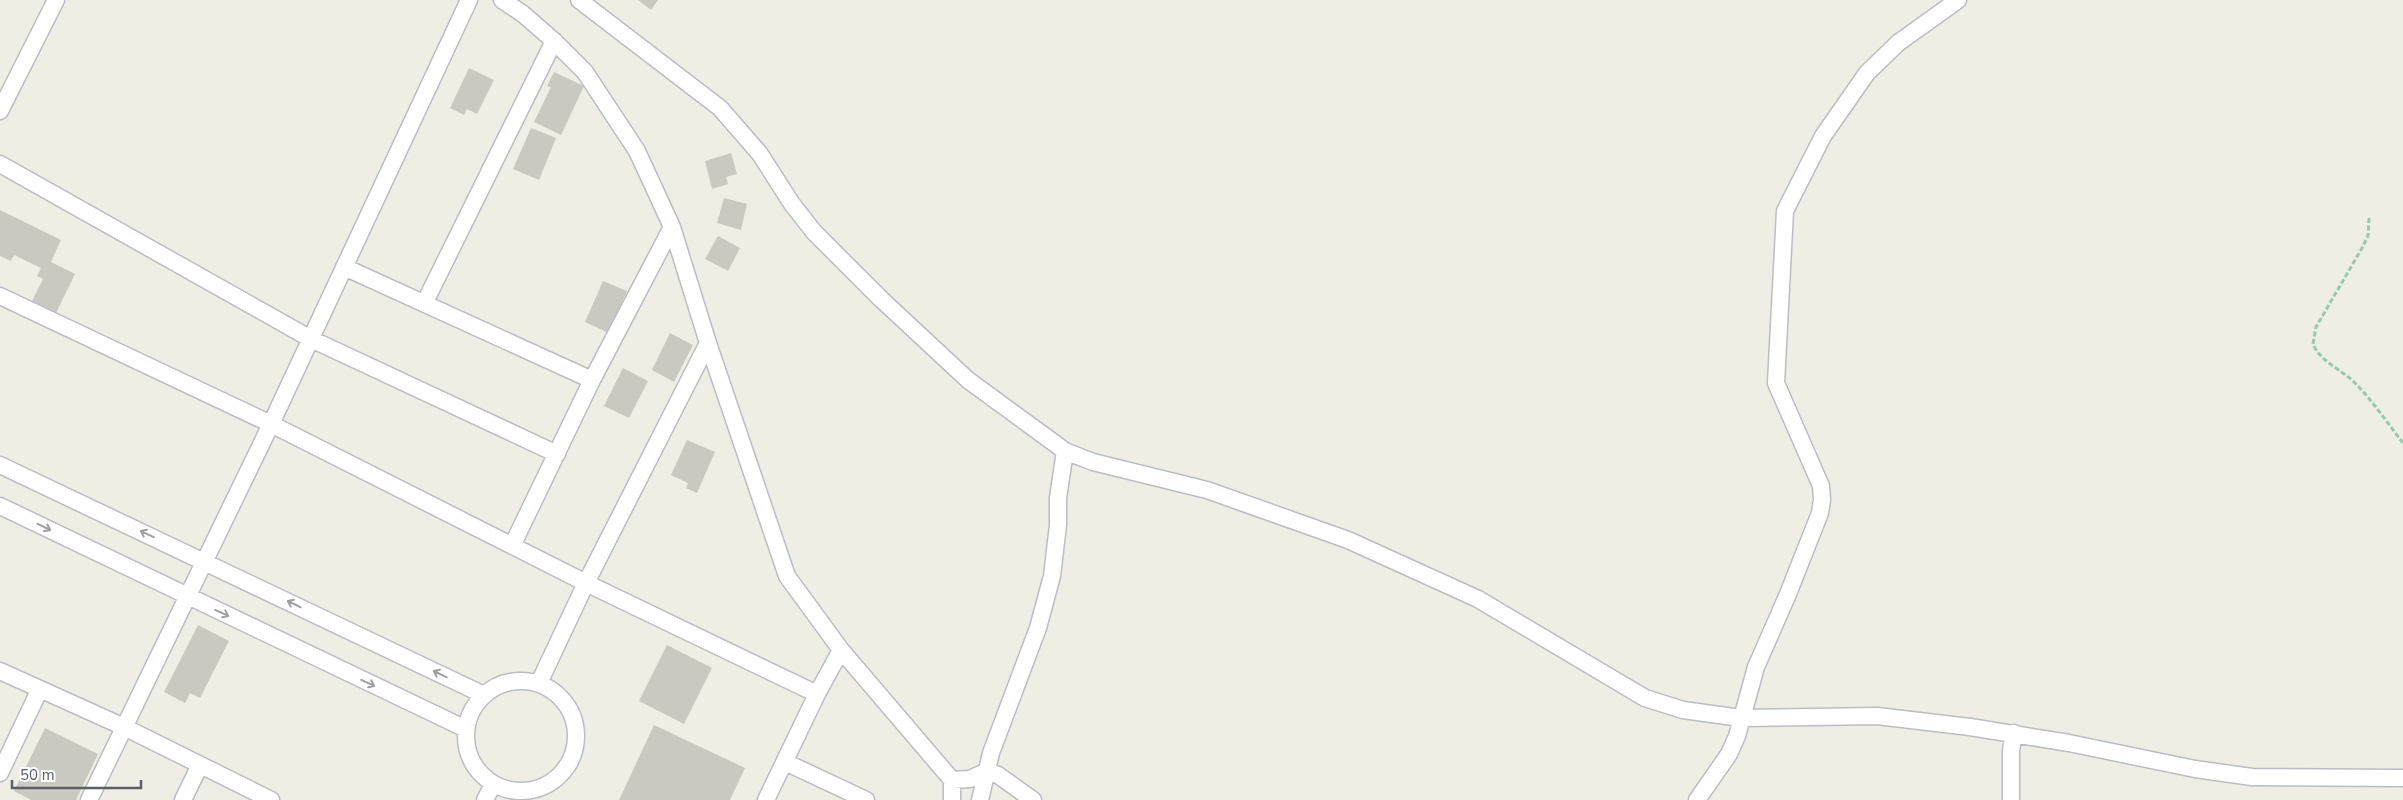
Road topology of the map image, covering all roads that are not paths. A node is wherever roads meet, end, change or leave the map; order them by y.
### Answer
1 (56, 0) edge
2 (469, 0) edge
3 (502, 0) edge
4 (579, 0) edge
5 (1958, 0) edge
6 (554, 41) junction
7 (0, 111) edge
8 (0, 164) edge
9 (672, 227) junction
10 (344, 267) junction
11 (0, 296) edge
12 (425, 302) junction
13 (310, 339) junction
14 (708, 344) junction
15 (592, 380) junction
16 (271, 424) junction
17 (1065, 451) junction
18 (557, 454) junction
19 (0, 464) edge
20 (0, 506) edge
21 (512, 546) junction
22 (203, 560) junction
23 (586, 583) junction
24 (187, 597) junction
25 (841, 650) junction
26 (0, 671) edge
27 (539, 683) junction
28 (40, 689) junction
29 (817, 694) junction
30 (484, 695) junction
31 (1741, 718) junction
32 (124, 727) junction
33 (466, 729) junction
34 (2014, 732) junction
35 (784, 762) junction
36 (200, 765) junction
37 (987, 771) junction
38 (0, 773) edge
39 (2403, 778) edge
40 (952, 780) junction
41 (493, 784) junction
42 (89, 800) edge
43 (183, 800) edge
44 (271, 800) edge
45 (485, 800) edge
46 (766, 800) edge
47 (866, 800) edge
48 (952, 800) edge
49 (980, 800) edge
50 (1032, 800) edge
51 (1697, 800) edge
52 (2011, 800) edge

1 - 7 street
2 - 10 street
3 - 6 street
4 - 17 street
5 - 31 street
6 - 9 street
6 - 12 street
8 - 13 street
9 - 14 street
9 - 15 street
10 - 12 street
10 - 13 street
11 - 16 street
12 - 15 street
13 - 16 street
13 - 18 street
14 - 23 street
14 - 25 street
15 - 18 street
16 - 21 street
16 - 22 street
17 - 31 street
17 - 37 street
18 - 21 street
22 -> 19 street
20 -> 24 street
21 - 23 street
22 - 24 street
30 -> 22 street
23 - 27 street
23 - 29 street
24 - 32 street
24 -> 33 street
25 - 29 street
25 - 40 street
26 - 28 street
27 - 30 street
27 - 41 street
28 - 32 street
28 - 38 street
29 - 35 street
30 - 33 street
31 - 34 street
31 - 51 street
32 - 36 street
32 - 42 street
33 - 41 street
34 - 39 street
34 - 52 street
35 - 46 street
35 - 47 street
36 - 43 street
36 - 44 street
37 - 40 street
37 - 49 street
37 - 50 street
40 - 48 street
41 - 45 street

